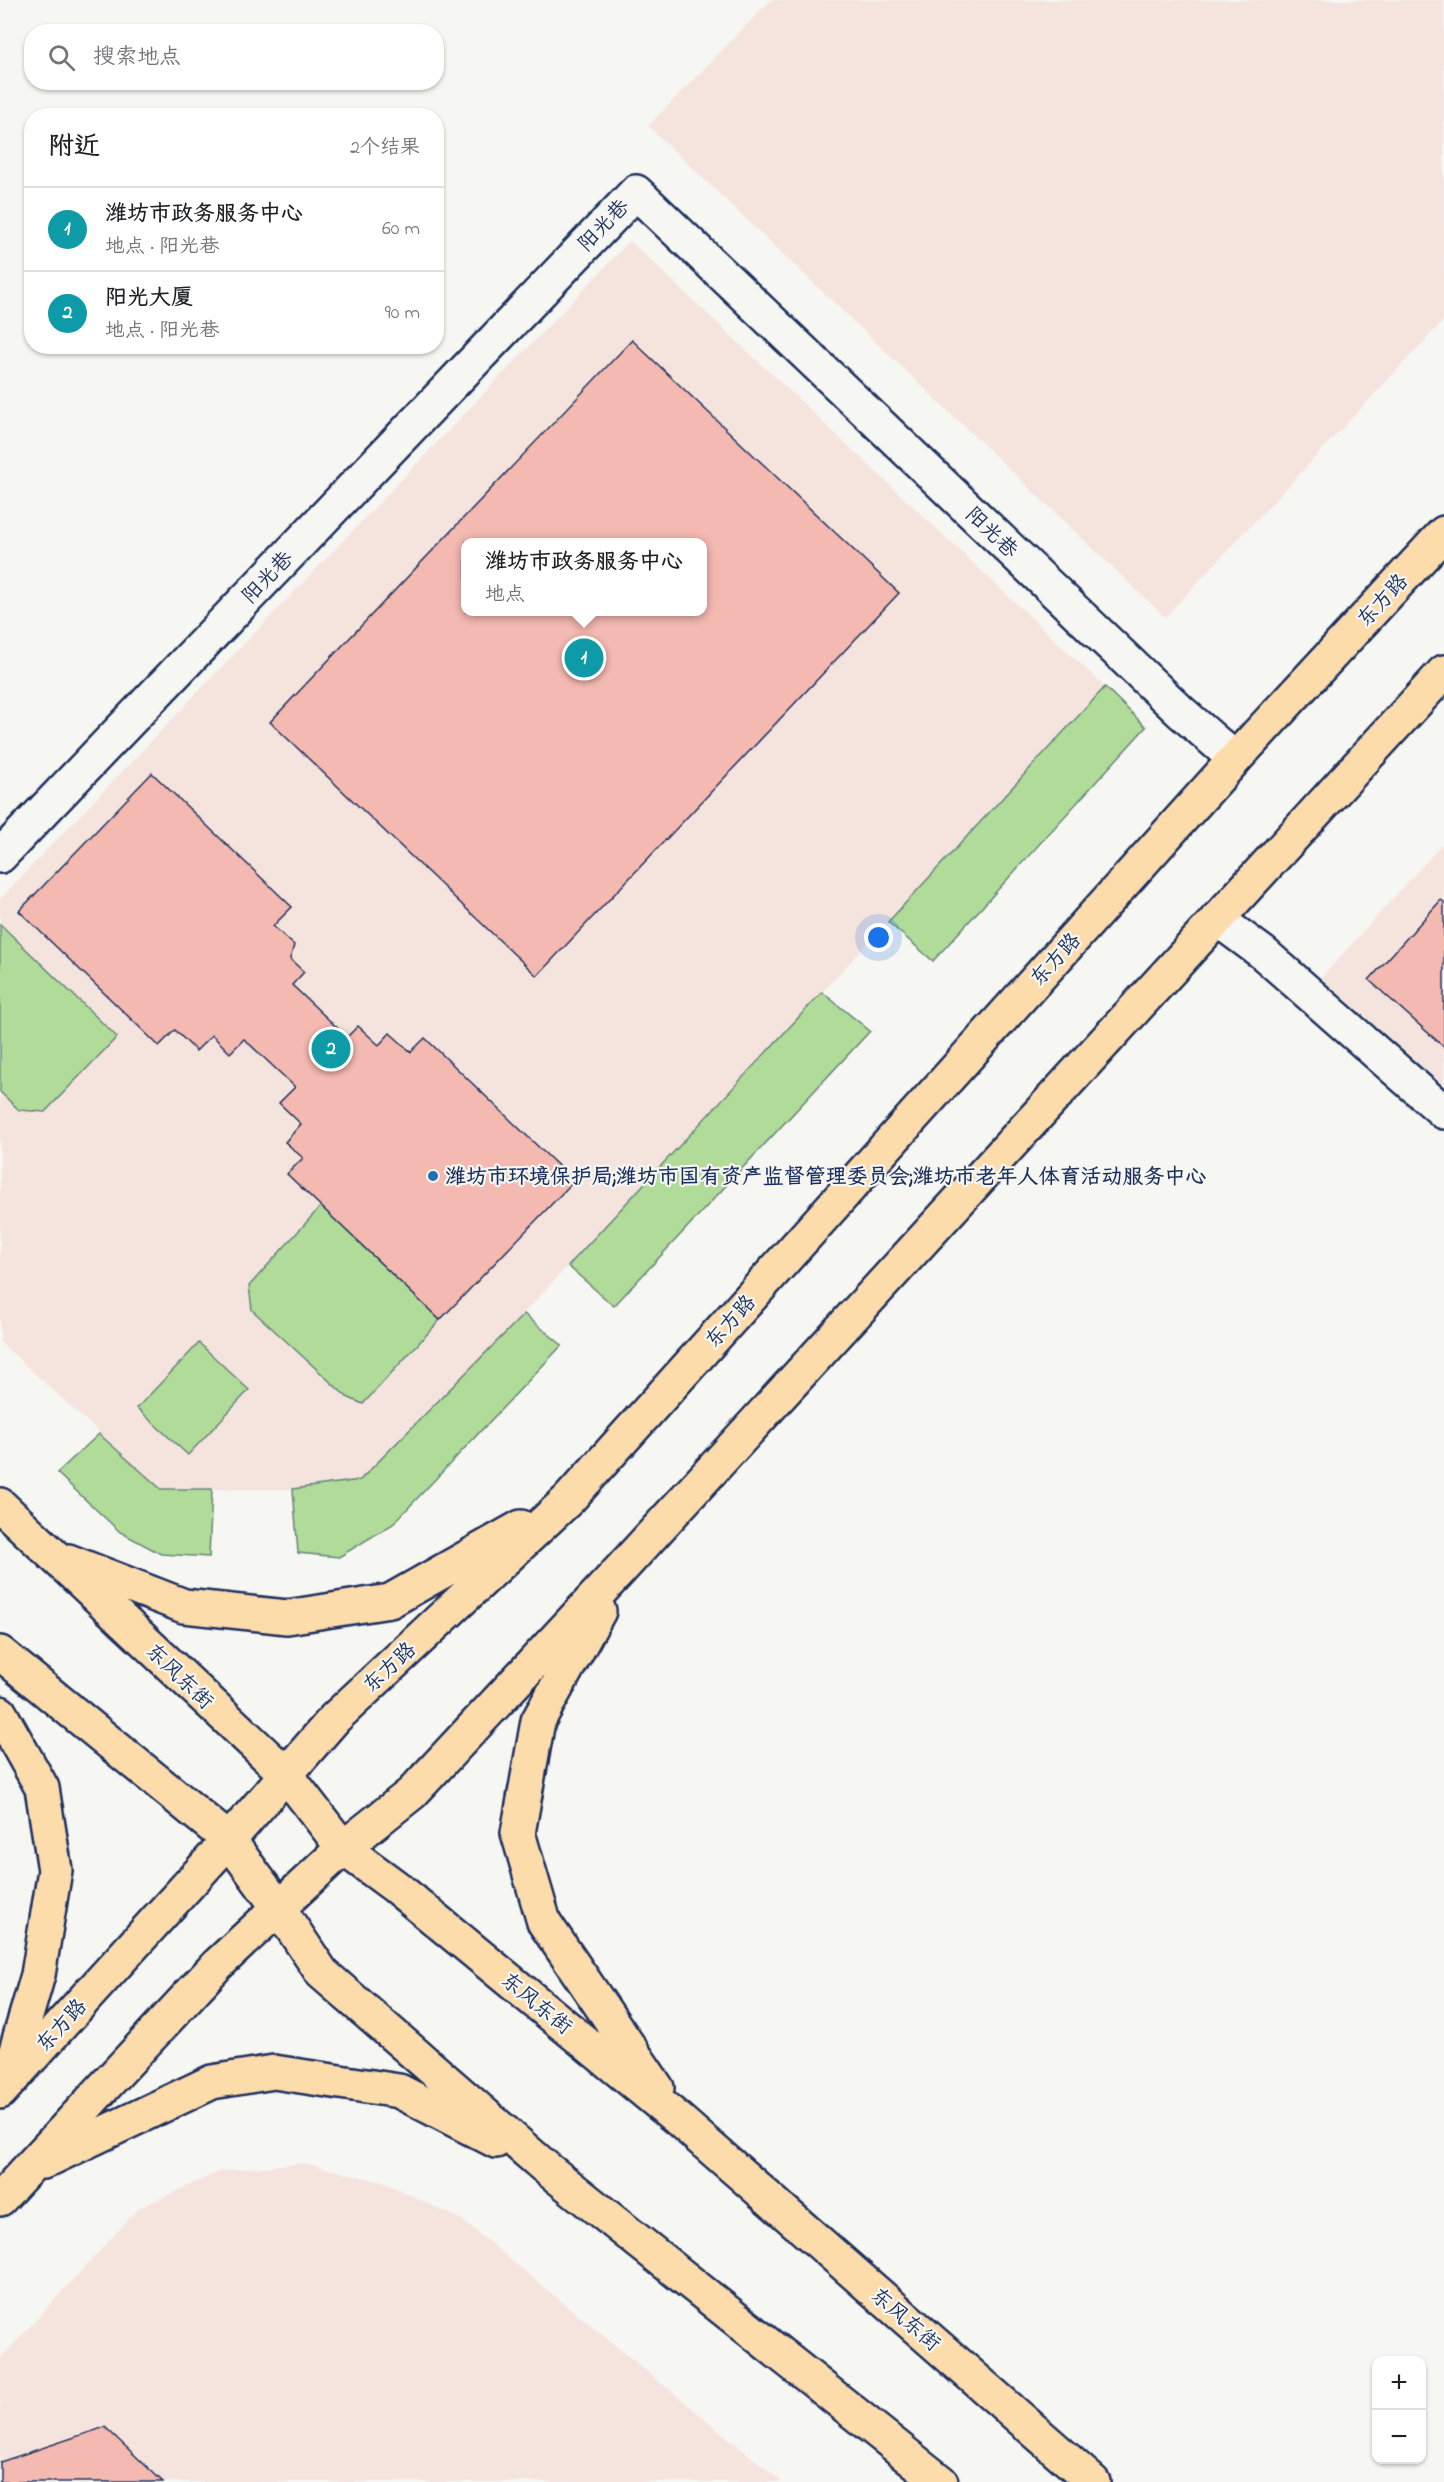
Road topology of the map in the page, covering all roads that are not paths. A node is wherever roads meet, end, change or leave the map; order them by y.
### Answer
1 (1444, 533) edge
2 (1444, 672) edge
3 (1235, 759) junction
4 (0, 856) edge
5 (1217, 919) junction
6 (1444, 1112) edge
7 (569, 1499) junction
8 (0, 1505) edge
9 (53, 1555) junction
10 (621, 1569) junction
11 (0, 1653) edge
12 (0, 1713) edge
13 (285, 1773) junction
14 (228, 1840) junction
15 (343, 1848) junction
16 (278, 1907) junction
17 (3, 2089) edge
18 (678, 2119) junction
19 (545, 2167) junction
20 (28, 2169) junction
21 (0, 2199) edge
22 (941, 2482) edge
23 (1093, 2482) edge

1 - 3 main road, 东方路
2 - 5 main road
3 - 4 street, 阳光巷
3 - 7 main road, 东方路
5 - 6 street
5 - 10 main road
7 - 9 main road
7 - 13 main road, 东方路
8 - 9 main road, 东风东街
9 - 13 main road, 东风东街
10 - 15 main road
10 - 18 main road
11 - 14 main road
12 - 17 main road
13 - 14 main road, 东方路
13 - 15 main road, 东风东街
14 - 16 main road
14 - 17 main road, 东方路
15 - 16 main road
15 - 18 main road, 东风东街
16 - 19 main road
16 - 20 main road
18 - 23 main road, 东风东街
19 - 20 main road
19 - 22 main road
20 - 21 main road

